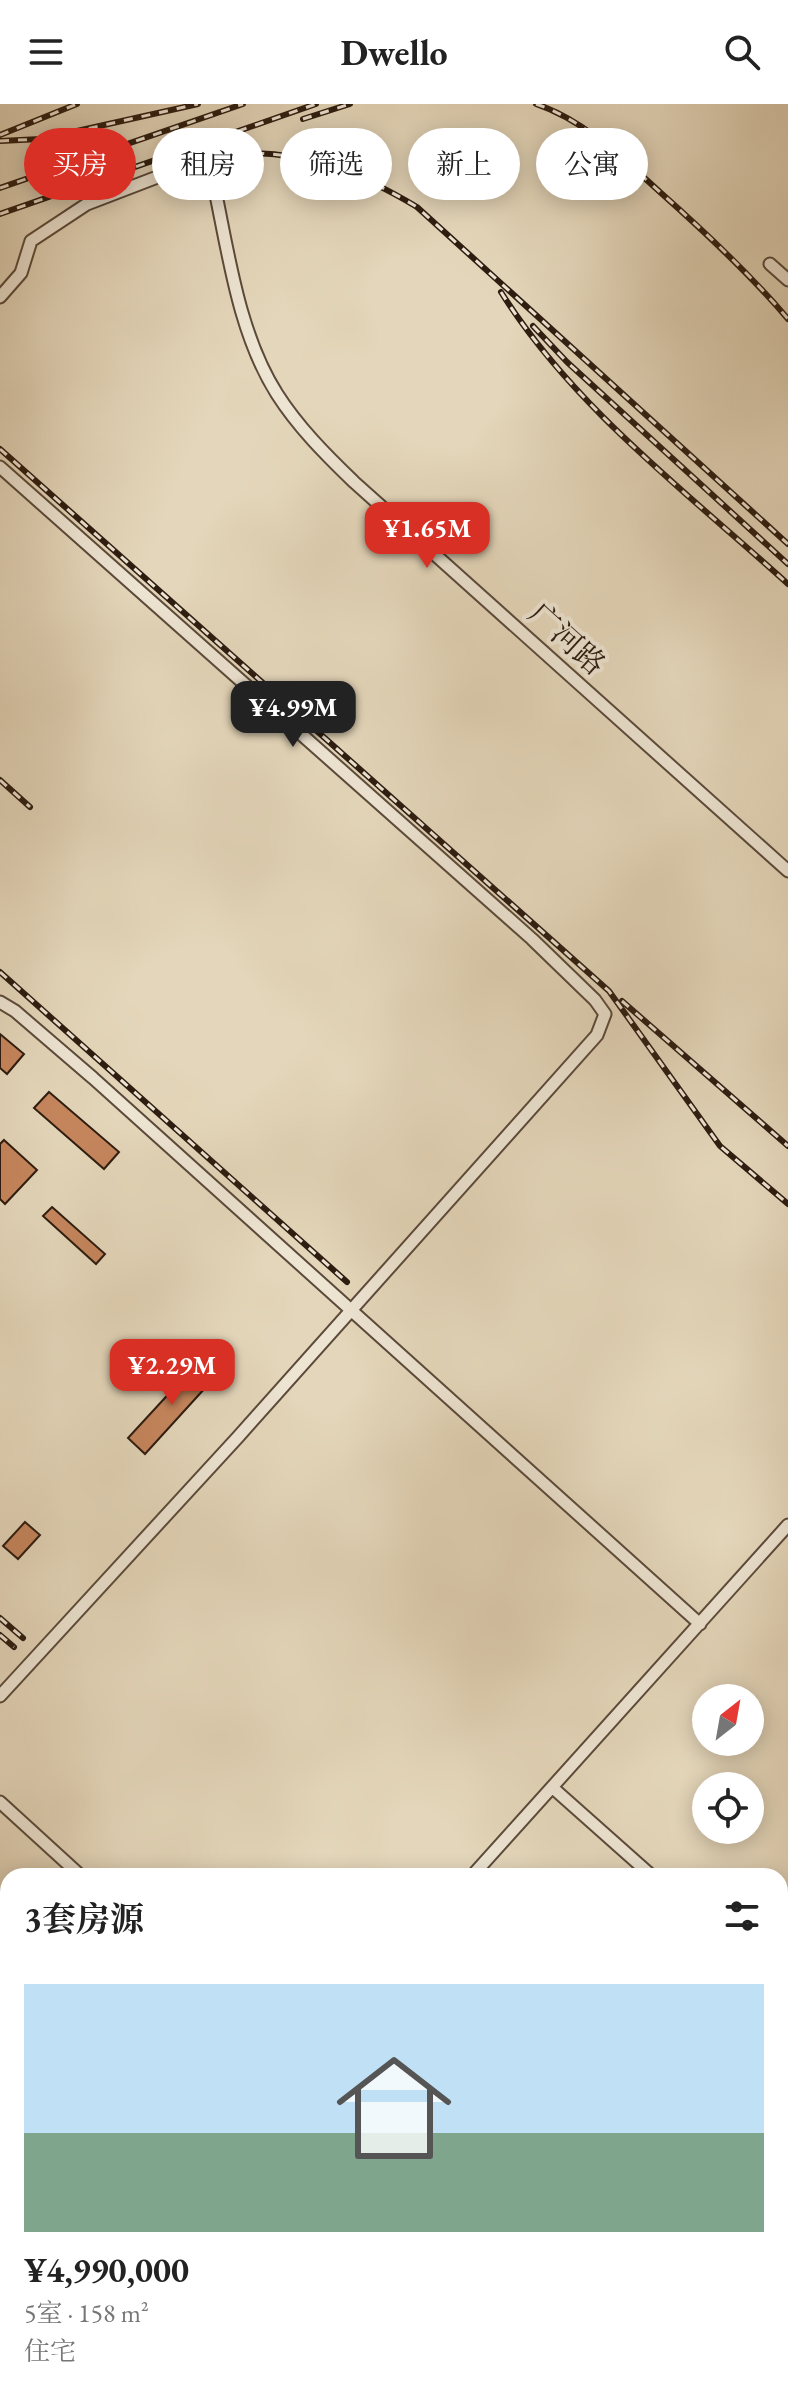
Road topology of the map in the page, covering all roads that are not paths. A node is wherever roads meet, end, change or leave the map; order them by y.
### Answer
1 (770, 264) dead end
2 (788, 280) edge
3 (0, 297) edge
4 (0, 467) edge
5 (788, 871) edge
6 (0, 1002) edge
7 (351, 1312) junction
8 (788, 1525) edge
9 (700, 1624) junction
10 (0, 1696) edge
11 (553, 1788) junction
12 (0, 1802) edge
13 (72, 1868) edge
14 (479, 1868) edge
15 (643, 1868) edge

1 - 2 street
3 - 5 street, 广河路
4 - 7 street
6 - 7 street
7 - 9 street
7 - 10 street
8 - 9 street
9 - 11 street
11 - 14 street
11 - 15 street
12 - 13 street

